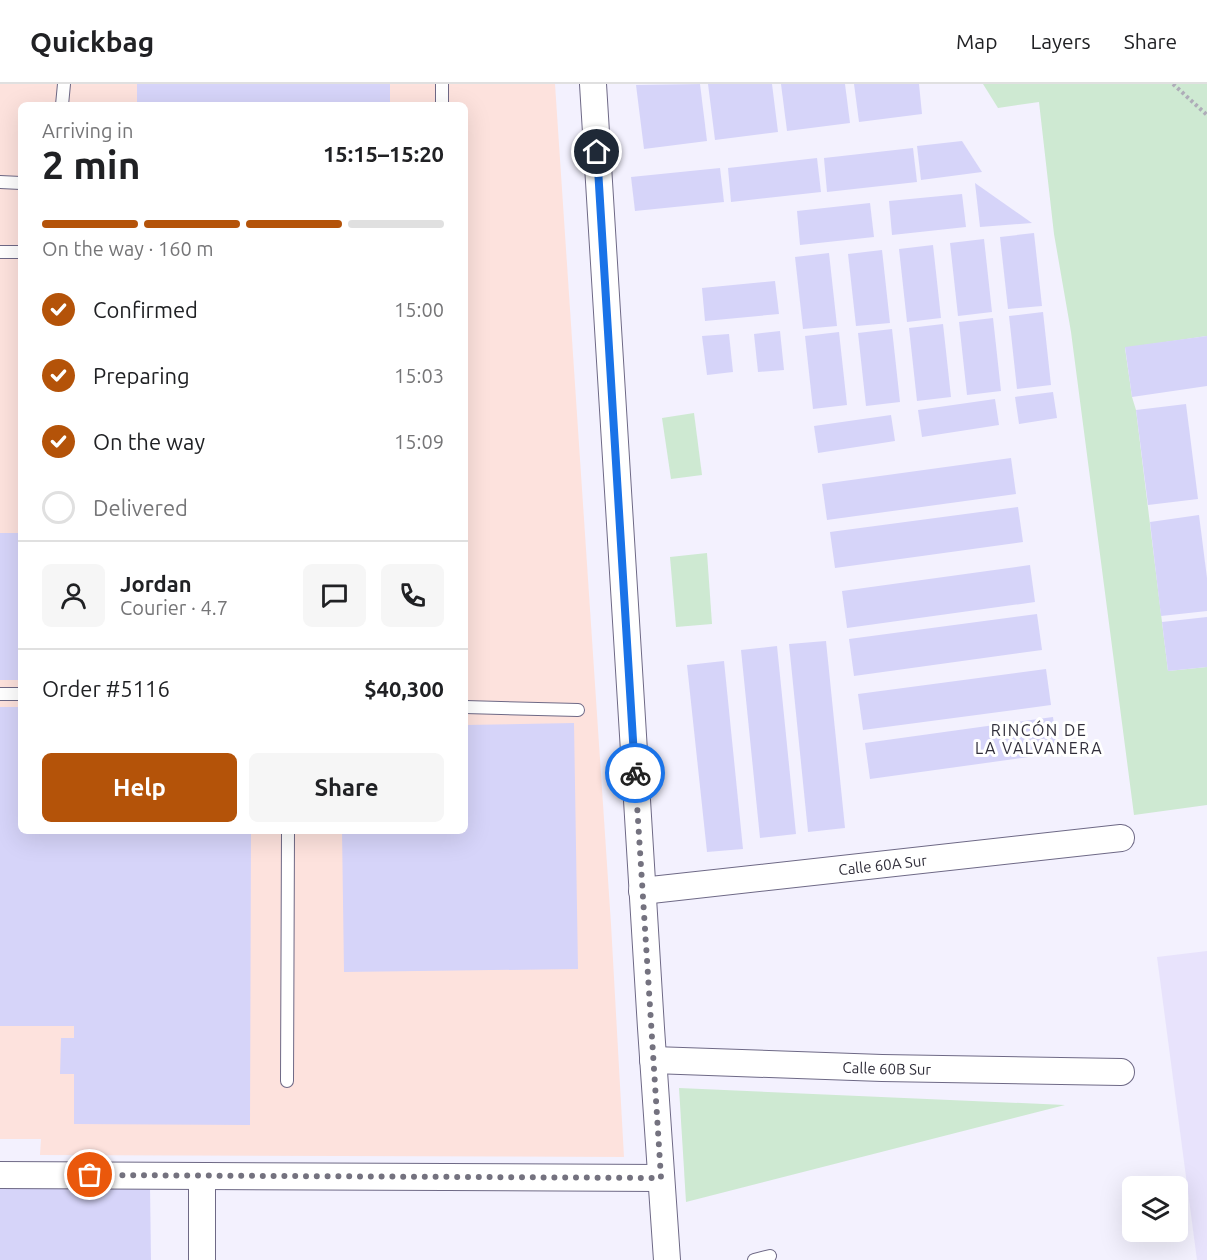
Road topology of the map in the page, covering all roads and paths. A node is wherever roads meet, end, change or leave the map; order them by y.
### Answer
1 (64, 84) edge
2 (442, 84) edge
3 (593, 84) edge
4 (1173, 84) edge
5 (62, 102) edge
6 (442, 102) edge
7 (1207, 115) edge
8 (0, 182) edge
9 (18, 183) edge
10 (0, 252) edge
11 (18, 252) edge
12 (0, 694) edge
13 (18, 694) edge
14 (468, 707) edge
15 (578, 710) dead end
16 (288, 834) edge
17 (1121, 838) dead end
18 (642, 891) junction
19 (653, 1060) junction
20 (1121, 1072) dead end
21 (287, 1081) dead end
22 (0, 1175) edge
23 (202, 1176) junction
24 (661, 1178) junction
25 (770, 1256) dead end
26 (202, 1260) edge
27 (667, 1260) edge
28 (754, 1260) edge

1 - 5 lane
2 - 6 lane
3 - 18 street
4 - 7 path
8 - 9 lane
10 - 11 lane
12 - 13 lane
14 - 15 lane
16 - 21 lane
17 - 18 street, Calle 60A Sur
18 - 19 street
19 - 20 street, Calle 60B Sur
19 - 24 street
22 - 23 street
23 - 24 street
23 - 26 street
24 - 27 street
25 - 28 lane

